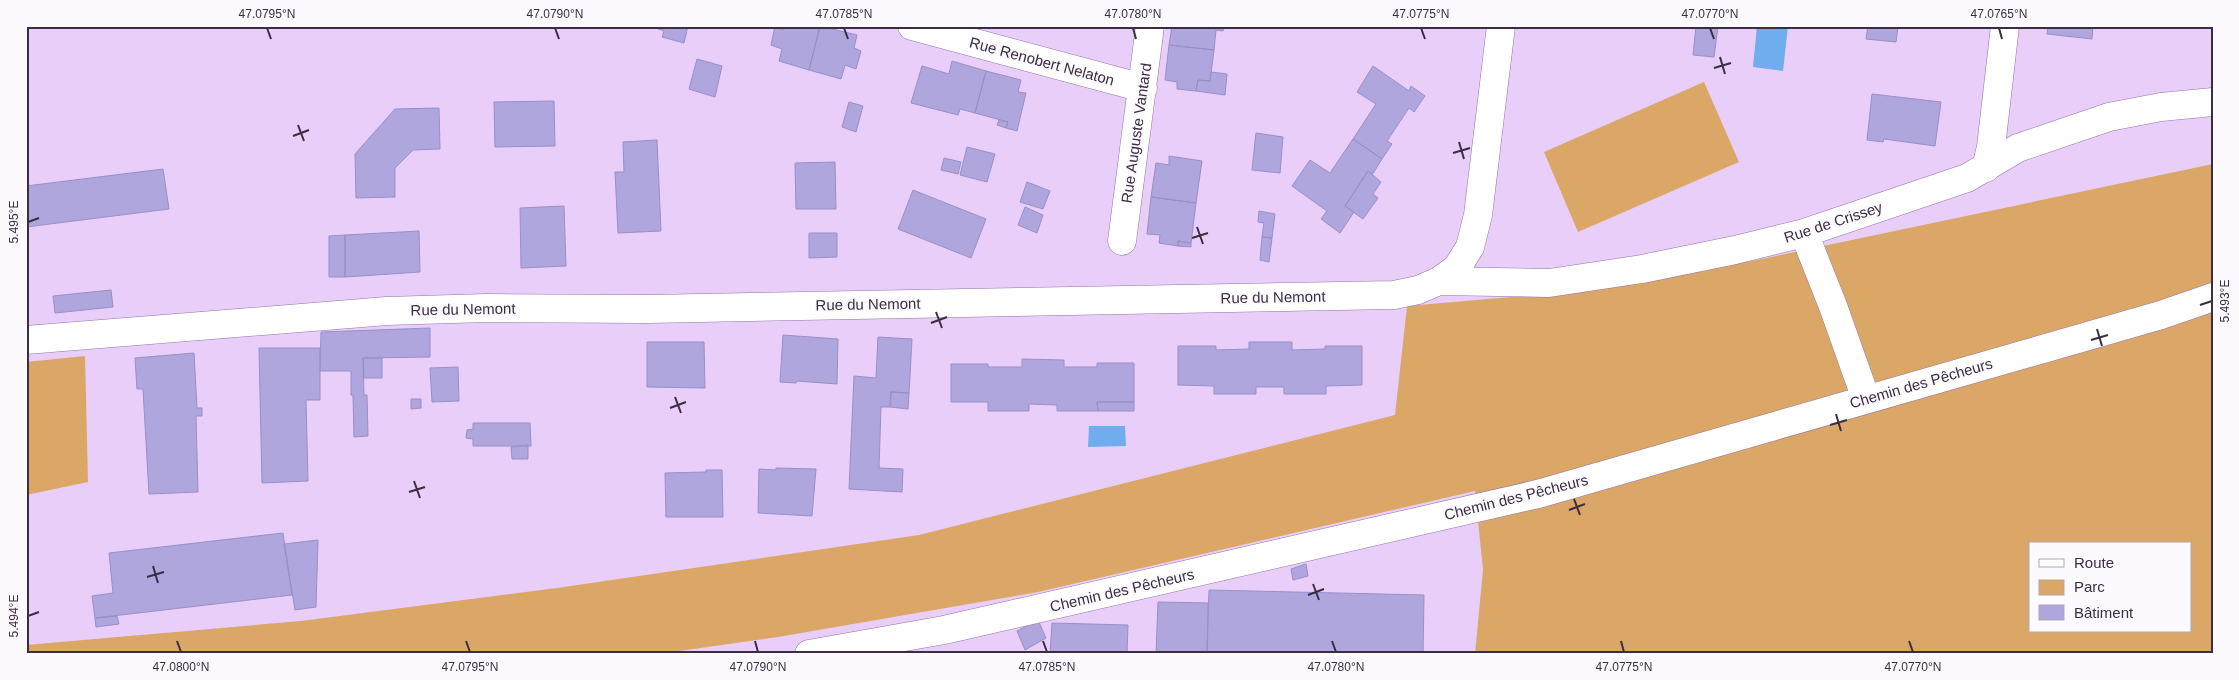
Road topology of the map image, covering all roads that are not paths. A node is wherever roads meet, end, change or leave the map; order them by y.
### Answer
1 (912, 26) edge
2 (1150, 26) edge
3 (1502, 26) edge
4 (2005, 26) edge
5 (1143, 88) junction
6 (2213, 102) edge
7 (1986, 168) junction
8 (1804, 234) junction
9 (1122, 241) dead end
10 (1439, 281) junction
11 (2213, 297) edge
12 (26, 340) edge
13 (1866, 399) junction
14 (809, 654) edge

1 - 5 street, Rue Renobert Nelaton
2 - 5 street, Rue Auguste Vantard
3 - 10 street, Rue du Nemont
4 - 7 street
5 - 9 street, Rue Auguste Vantard
6 - 7 street, Rue de Crissey
7 - 8 street, Rue de Crissey
8 - 10 street, Rue de Crissey
8 - 13 street
10 - 12 street, Rue du Nemont
11 - 13 street, Chemin des Pêcheurs
13 - 14 street, Chemin des Pêcheurs

